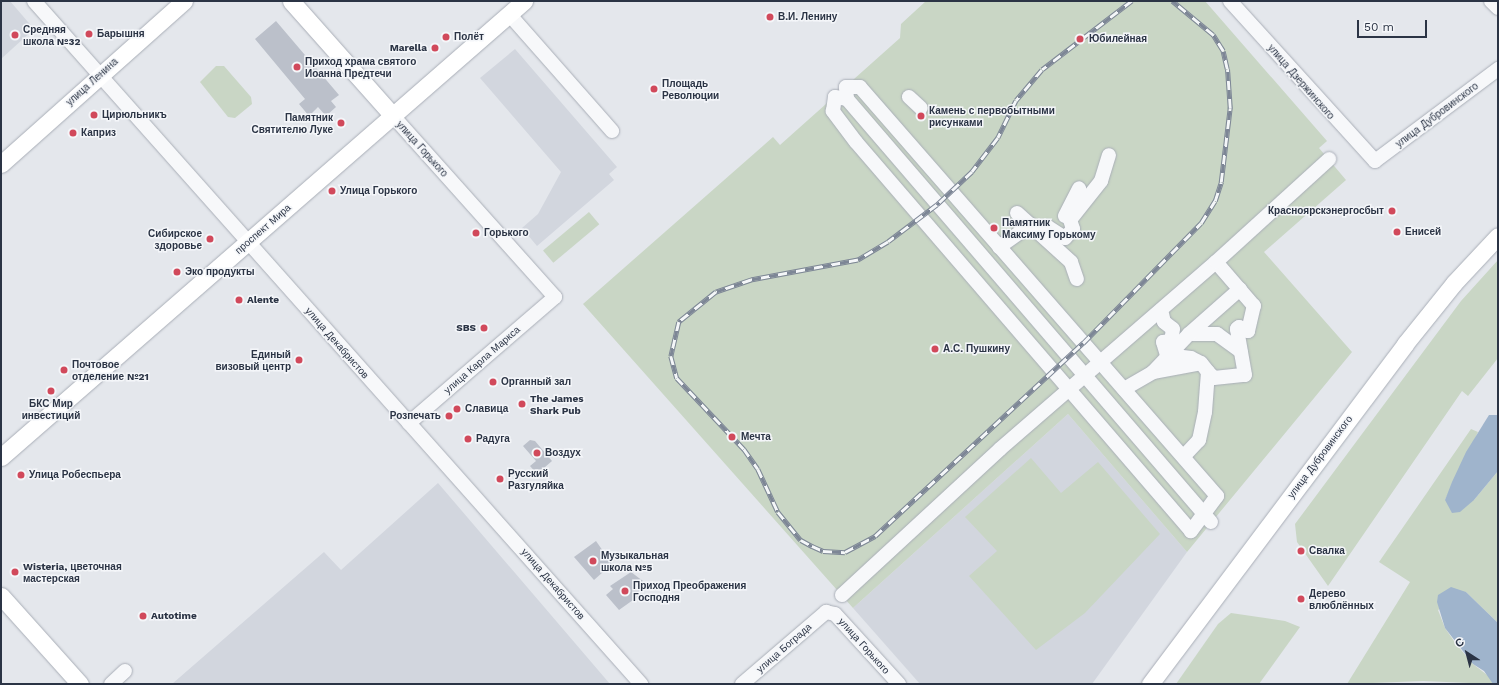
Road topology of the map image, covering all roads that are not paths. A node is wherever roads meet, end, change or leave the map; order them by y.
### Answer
1 (34, 1) edge
2 (184, 1) edge
3 (291, 1) edge
4 (524, 1) edge
5 (1230, 1) edge
6 (1491, 1) edge
7 (1498, 8) edge
8 (509, 14) junction
9 (1498, 69) edge
10 (100, 75) junction
11 (910, 97) dead end
12 (846, 99) junction
13 (921, 108) dead end
14 (392, 116) junction
15 (612, 131) dead end
16 (1109, 155) dead end
17 (1329, 159) dead end
18 (1375, 161) joint
19 (1, 164) edge
20 (1017, 213) dead end
21 (1067, 218) junction
22 (1039, 227) junction
23 (1498, 236) edge
24 (1065, 238) junction
25 (248, 242) junction
26 (999, 247) junction
27 (1071, 262) junction
28 (1216, 262) junction
29 (1077, 279) dead end
30 (1240, 289) junction
31 (555, 297) joint
32 (1161, 310) junction
33 (1189, 334) junction
34 (1240, 351) junction
35 (1167, 355) junction
36 (1099, 361) junction
37 (1205, 368) junction
38 (1153, 372) junction
39 (1084, 375) junction
40 (1070, 388) junction
41 (1124, 389) junction
42 (409, 423) junction
43 (1, 457) edge
44 (1183, 457) junction
45 (1207, 518) junction
46 (842, 595) dead end
47 (1, 596) edge
48 (826, 612) joint
49 (125, 670) dead end
50 (80, 684) edge
51 (111, 684) edge
52 (641, 684) edge
53 (742, 684) edge
54 (899, 684) edge
55 (1150, 684) edge

1 - 10 street, улица Декабристов
2 - 10 main road, улица Ленина
3 - 14 main road, улица Горького
4 - 8 main road, проспект Мира
5 - 18 street, улица Дзержинского
6 - 7 street
8 - 14 main road, проспект Мира
8 - 15 street
9 - 18 street, улица Дубровинского
10 - 19 main road, улица Ленина
10 - 25 street, улица Декабристов
11 - 13 street
12 - 26 street
12 - 39 street
12 - 40 street
14 - 25 main road, проспект Мира
14 - 31 street, улица Горького
16 - 21 street
17 - 28 street
20 - 22 street
21 - 22 street
21 - 24 street
22 - 24 street
22 - 26 street
22 - 27 street
23 - 55 main road, улица Дубровинского
24 - 27 street
25 - 42 street, улица Декабристов
25 - 43 main road, проспект Мира
26 - 36 street
27 - 29 street
28 - 30 street
28 - 32 street
30 - 33 street
30 - 34 street
31 - 42 street, улица Карла Маркса
32 - 35 street
32 - 36 street
33 - 34 street
33 - 35 street
34 - 37 street
35 - 37 street
35 - 38 street
36 - 39 street
36 - 41 street
37 - 38 street
37 - 44 street
38 - 41 street
39 - 40 street
39 - 45 street
40 - 45 street
40 - 46 street
41 - 44 street
42 - 52 street, улица Декабристов
44 - 45 street
47 - 50 main road
48 - 53 street, улица Бограда
48 - 54 street, улица Горького
49 - 51 street

